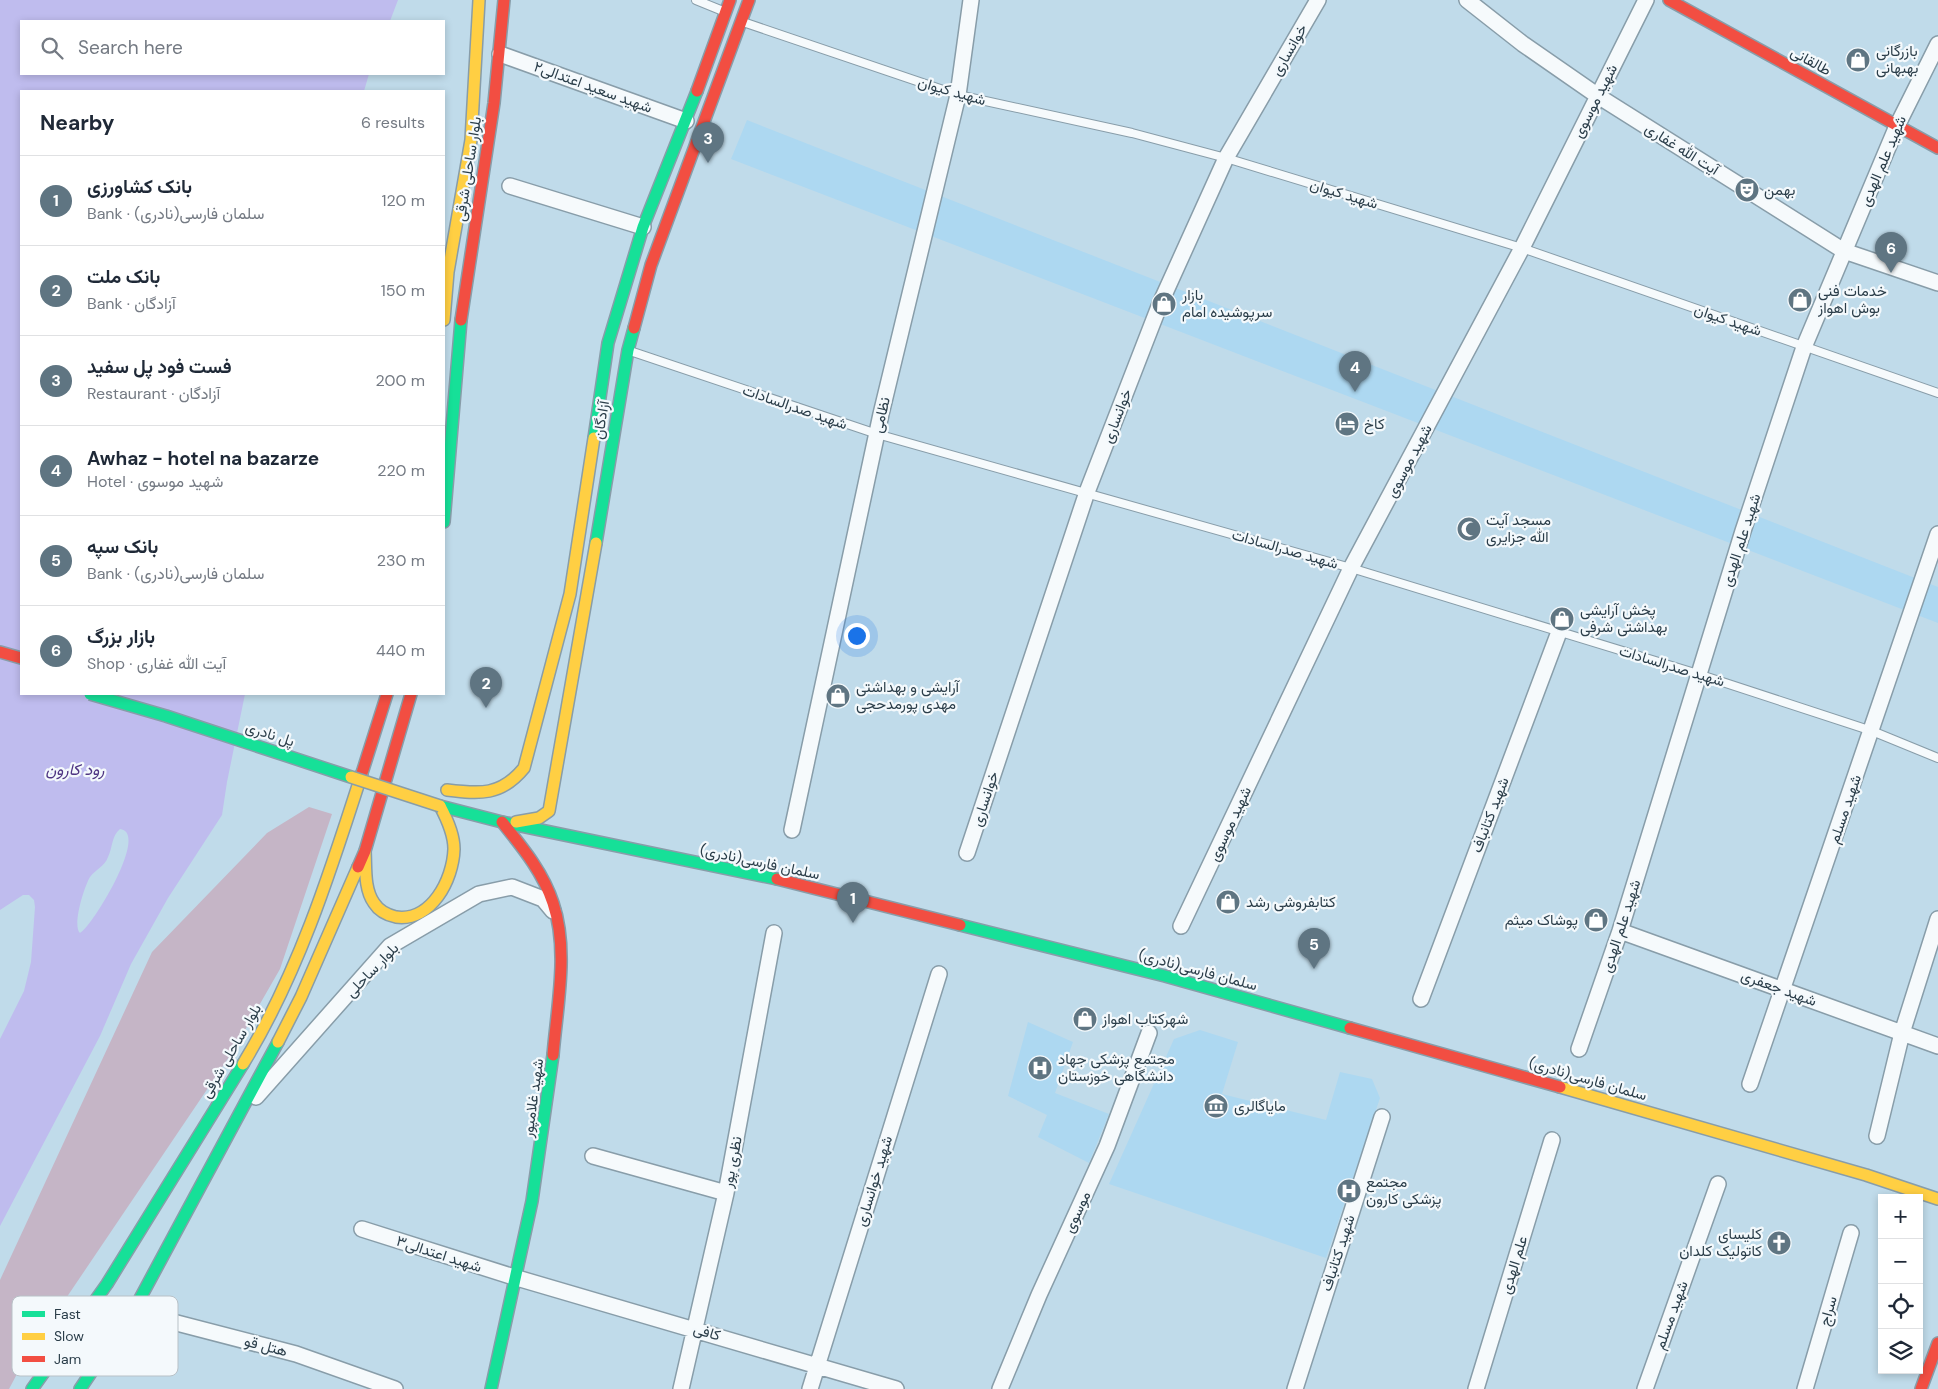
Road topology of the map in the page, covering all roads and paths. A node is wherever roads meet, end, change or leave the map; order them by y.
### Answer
1 (479, 0) edge
2 (504, 0) edge
3 (696, 0) edge
4 (730, 0) edge
5 (749, 0) edge
6 (971, 0) edge
7 (1318, 0) edge
8 (1468, 0) edge
9 (1646, 0) edge
10 (1669, 0) edge
11 (725, 12) junction
12 (741, 21) junction
13 (1938, 44) edge
14 (500, 54) junction
15 (958, 95) junction
16 (1598, 96) junction
17 (686, 121) junction
18 (1897, 126) junction
19 (1938, 148) edge
20 (1226, 158) junction
21 (510, 186) dead end
22 (643, 227) junction
23 (1522, 248) junction
24 (1844, 251) junction
25 (1938, 283) edge
26 (445, 308) edge
27 (1804, 347) junction
28 (628, 350) junction
29 (1938, 394) edge
30 (877, 434) junction
31 (1087, 492) junction
32 (445, 511) edge
33 (1938, 534) edge
34 (1352, 568) junction
35 (1560, 632) junction
36 (0, 652) edge
37 (20, 658) edge
38 (1698, 674) junction
39 (93, 695) edge
40 (387, 695) edge
41 (411, 695) edge
42 (1872, 731) junction
43 (1938, 758) edge
44 (352, 761) dead end
45 (400, 775) dead end
46 (442, 788) dead end
47 (440, 806) junction
48 (502, 822) junction
49 (792, 830) dead end
50 (365, 851) junction
51 (967, 854) dead end
52 (557, 915) junction
53 (1938, 919) edge
54 (1182, 926) dead end
55 (1620, 931) junction
56 (774, 933) dead end
57 (939, 974) dead end
58 (1783, 989) junction
59 (1421, 999) dead end
60 (1149, 1032) dead end
61 (1902, 1032) junction
62 (1938, 1046) edge
63 (1580, 1049) dead end
64 (1750, 1084) dead end
65 (243, 1110) junction
66 (1382, 1117) dead end
67 (1877, 1136) dead end
68 (1552, 1140) dead end
69 (593, 1156) dead end
70 (1718, 1184) dead end
71 (726, 1193) junction
72 (1938, 1199) edge
73 (362, 1229) dead end
74 (1851, 1233) dead end
75 (517, 1278) junction
76 (104, 1296) edge
77 (136, 1296) edge
78 (178, 1323) edge
79 (693, 1328) junction
80 (1938, 1344) edge
81 (816, 1366) junction
82 (42, 1376) edge
83 (88, 1376) edge
84 (32, 1389) edge
85 (80, 1389) edge
86 (395, 1389) edge
87 (491, 1389) edge
88 (681, 1389) edge
89 (810, 1389) edge
90 (896, 1389) edge
91 (1000, 1389) edge
92 (1294, 1389) edge
93 (1476, 1389) edge
94 (1645, 1389) edge
95 (1805, 1389) edge
96 (1921, 1389) edge

1 - 26 main road, بلوار ساحلی شرقی
2 - 14 main road, بلوار ساحلی شرقی
3 - 11 lane
4 - 11 main road, آزادگان
5 - 12 main road, آزادگان
6 - 15 street, نظامی
7 - 20 street, خوانساری
8 - 16 street, آیت الله غفاری
9 - 16 street, شهید موسوی
10 - 18 main road, طالقانی
11 - 17 main road, آزادگان
12 - 15 lane, شهید کیوان
12 - 28 main road, آزادگان
13 - 18 street, شهید علم الهدی
14 - 17 street, شهید سعید اعتدالی۲
14 - 32 main road, بلوار ساحلی شرقی
15 - 20 lane, شهید کیوان
15 - 30 street, نظامی
16 - 23 street, شهید موسوی
16 - 24 street, آیت الله غفاری
17 - 22 main road, آزادگان
18 - 19 main road, طالقانی
18 - 24 street, شهید علم الهدی
20 - 23 lane, شهید کیوان
20 - 31 street, خوانساری
21 - 22 street
22 - 46 main road, آزادگان
23 - 27 lane, شهید کیوان
23 - 34 street, شهید موسوی
24 - 25 street, آیت الله غفاری
24 - 27 street, شهید علم الهدی
27 - 29 lane, شهید کیوان
27 - 38 street, شهید علم الهدی
28 - 30 lane, شهید صدرالسادات
28 - 48 main road, آزادگان
30 - 31 lane, شهید صدرالسادات
30 - 49 street, نظامی
31 - 34 lane, شهید صدرالسادات
31 - 51 street, خوانساری
33 - 42 street, شهید مسلم
34 - 35 lane, شهید صدرالسادات
34 - 54 street, شهید موسوی
35 - 38 lane, شهید صدرالسادات
35 - 59 street, شهید کتانباف
36 - 37 main road
38 - 42 lane, شهید صدرالسادات
38 - 55 street, شهید علم الهدی
39 - 47 main road, پل نادری, bridge
40 - 76 main road, بلوار ساحلی شرقی
41 - 50 main road
42 - 43 lane, شهید صدرالسادات
42 - 58 street, شهید مسلم
44 - 45 main road
47 - 48 main road, سلمان فارسی(نادری)
47 - 50 main road
48 - 52 main road, شهید غلامپور
48 - 72 main road, سلمان فارسی(نادری)
50 - 65 main road
52 - 65 street, بلوار ساحلی
52 - 75 main road, شهید غلامپور
53 - 61 street
55 - 58 street, شهید جعفری
55 - 63 street, شهید علم الهدی
56 - 71 street, نظری پور
57 - 81 street, شهید خوانساری
58 - 61 street, شهید جعفری
58 - 64 street, شهید مسلم
60 - 91 street, موسوی
61 - 62 street, شهید جعفری
61 - 67 street
65 - 77 main road
66 - 92 street, شهید کتانباف
68 - 93 street, علم الهدی
69 - 71 street
70 - 94 street, شهید مسلم
71 - 79 street, نظری پور
73 - 75 street, شهید اعتدالی۳
74 - 95 street, سراج
75 - 79 street, کافی
75 - 87 main road, شهید غلامپور
78 - 86 street, هتل قو
79 - 81 street, کافی
79 - 88 street, نظری پور
80 - 96 main road
81 - 89 street, شهید خوانساری
81 - 90 street, کافی
82 - 84 main road, بلوار ساحلی شرقی
83 - 85 main road

